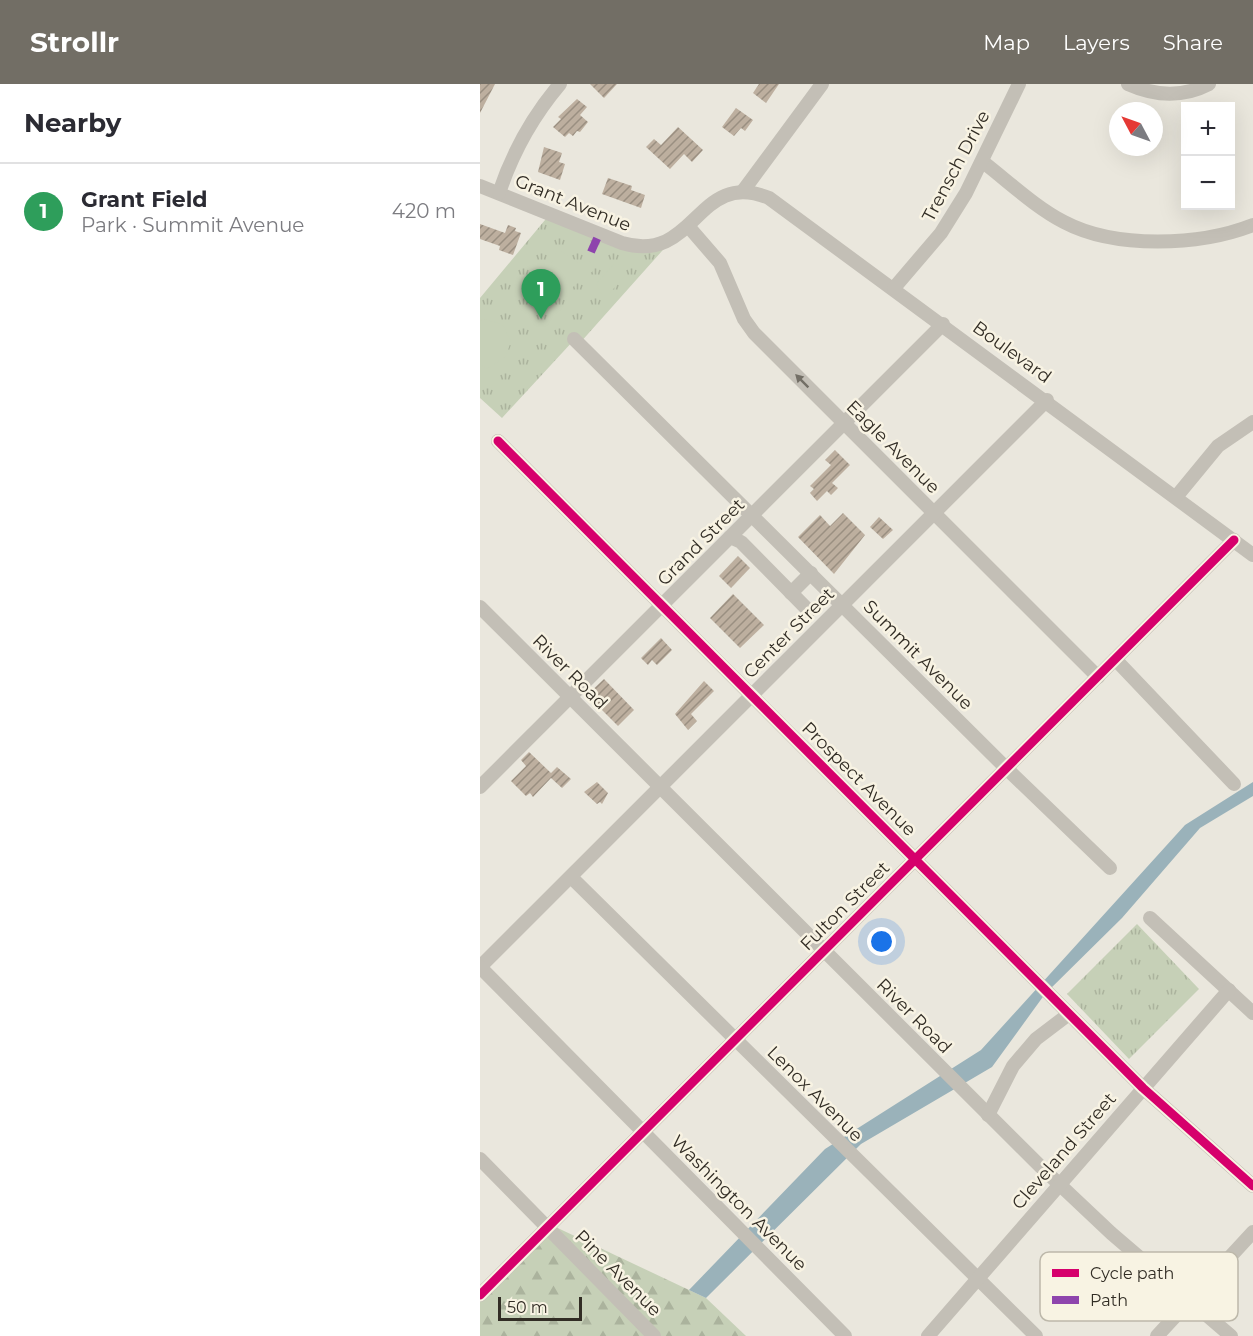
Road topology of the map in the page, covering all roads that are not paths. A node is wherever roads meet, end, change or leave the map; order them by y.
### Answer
1 (560, 84) edge
2 (822, 84) edge
3 (1019, 84) edge
4 (1128, 84) edge
5 (1209, 84) edge
6 (983, 162) junction
7 (480, 186) edge
8 (743, 191) junction
9 (499, 193) junction
10 (687, 225) junction
11 (1253, 225) edge
12 (894, 288) junction
13 (943, 324) junction
14 (574, 339) dead end
15 (1047, 400) junction
16 (1253, 422) edge
17 (844, 423) junction
18 (498, 441) dead end
19 (1176, 496) junction
20 (934, 513) junction
21 (752, 514) junction
22 (730, 537) junction
23 (1234, 540) junction
24 (1253, 555) edge
25 (811, 573) junction
26 (791, 593) junction
27 (662, 605) junction
28 (843, 605) junction
29 (480, 608) edge
30 (809, 611) dead end
31 (1115, 659) junction
32 (1098, 676) junction
33 (752, 695) junction
34 (570, 697) junction
35 (1006, 768) junction
36 (1234, 784) dead end
37 (480, 787) edge
38 (660, 787) junction
39 (916, 859) junction
40 (1110, 868) dead end
41 (571, 877) junction
42 (1150, 918) dead end
43 (825, 950) junction
44 (480, 967) edge
45 (1228, 990) junction
46 (1253, 1013) edge
47 (1070, 1014) junction
48 (735, 1040) junction
49 (1143, 1088) junction
50 (988, 1115) junction
51 (643, 1131) junction
52 (480, 1159) edge
53 (1059, 1185) junction
54 (1253, 1186) edge
55 (547, 1227) junction
56 (1253, 1232) edge
57 (1135, 1252) edge
58 (1234, 1252) edge
59 (976, 1280) junction
60 (480, 1295) edge
61 (1171, 1321) edge
62 (1214, 1321) edge
63 (654, 1336) edge
64 (845, 1336) edge
65 (928, 1336) edge
66 (1036, 1336) edge
67 (1157, 1336) edge
68 (1231, 1336) edge

1 - 9 street
2 - 8 street
3 - 6 street, Trensch Drive
4 - 5 street
6 - 11 street
6 - 12 street, Trensch Drive
7 - 9 street, Grant Avenue
8 - 10 street, Grant Avenue
8 - 12 street, Boulevard
9 - 10 street, Grant Avenue
17 -> 10 street, Eagle Avenue
12 - 13 street, Boulevard
13 - 15 street, Boulevard
13 - 17 street, Grand Street
14 - 21 street, Summit Avenue
15 - 19 street, Boulevard
15 - 20 street, Center Street
16 - 19 street
17 - 20 street, Eagle Avenue
17 - 21 street, Grand Street
18 - 27 street, Prospect Avenue
19 - 23 street, Boulevard
20 - 28 street, Center Street
20 - 32 street, Eagle Avenue
21 - 22 street, Grand Street
21 - 25 street, Summit Avenue
22 - 26 street
22 - 27 street, Grand Street
23 - 24 street, Boulevard
23 - 31 street, Fulton Street
25 - 26 street
25 - 28 street, Summit Avenue
26 - 30 street
27 - 33 street, Prospect Avenue
27 - 34 street, Grand Street
28 - 33 street, Center Street
28 - 35 street, Summit Avenue
29 - 34 street, River Road
31 - 32 street, Fulton Street
31 - 36 street
32 - 35 street, Fulton Street
33 - 38 street, Center Street
33 - 39 street, Prospect Avenue
34 - 37 street, Grand Street
34 - 38 street, River Road
35 - 39 street, Fulton Street
35 - 40 street, Summit Avenue
38 - 41 street, Center Street
38 - 43 street, River Road
39 - 43 street, Fulton Street
39 - 47 street, Prospect Avenue
41 - 44 street, Center Street
41 - 48 street, Lenox Avenue
42 - 45 street
43 - 48 street, Fulton Street
43 - 50 street, River Road
44 - 51 street, Washington Avenue
45 - 46 street
45 - 49 street, Cleveland Street
47 - 49 street, Prospect Avenue
47 - 50 street
48 - 51 street, Fulton Street
48 - 59 street, Lenox Avenue
49 - 53 street, Cleveland Street
49 - 54 street, Prospect Avenue
50 - 53 street, River Road
51 - 55 street, Fulton Street
51 - 64 street, Washington Avenue
52 - 55 street, Pine Avenue
53 - 57 street, River Road
53 - 59 street, Cleveland Street
55 - 60 street, Fulton Street
55 - 63 street, Pine Avenue
56 - 58 street
59 - 65 street, Cleveland Street
59 - 66 street, Lenox Avenue
61 - 67 street
62 - 68 street, River Road

